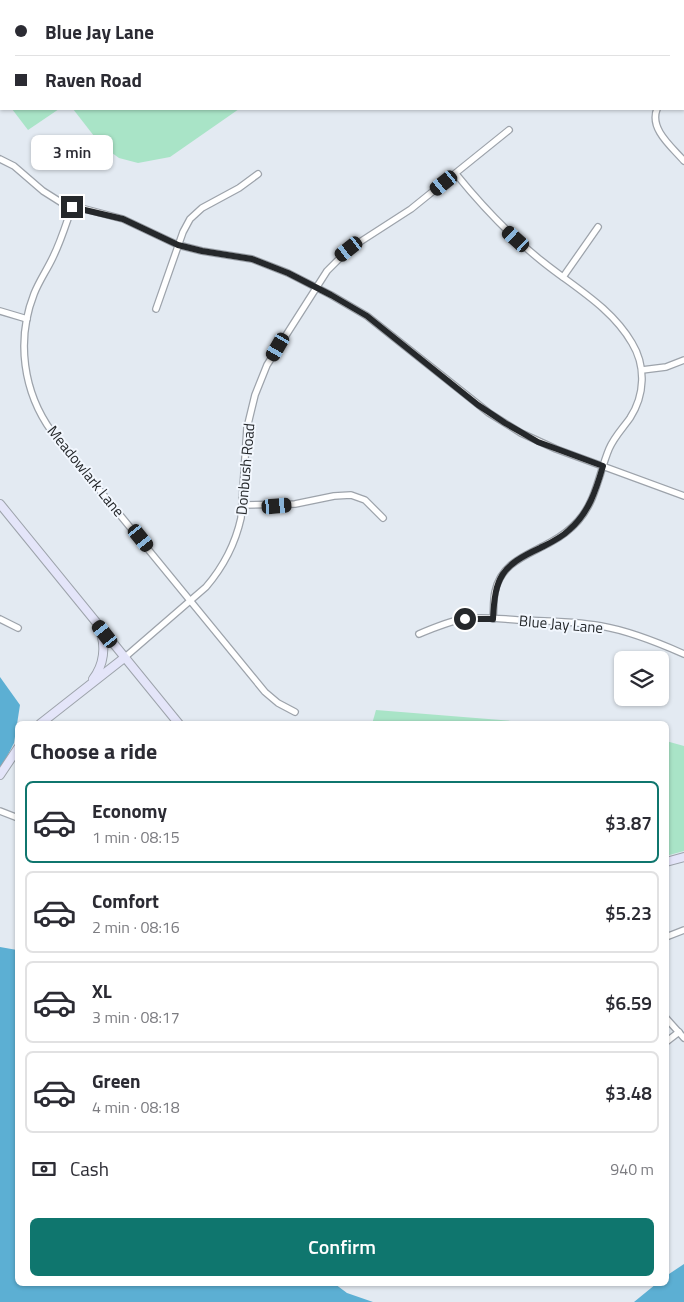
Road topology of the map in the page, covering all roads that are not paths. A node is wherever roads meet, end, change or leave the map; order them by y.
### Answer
1 (657, 110) edge
2 (509, 130) dead end
3 (0, 159) edge
4 (684, 161) edge
5 (258, 174) dead end
6 (456, 174) junction
7 (72, 207) junction
8 (598, 227) dead end
9 (178, 245) junction
10 (562, 277) junction
11 (317, 288) junction
12 (156, 309) dead end
13 (0, 312) edge
14 (27, 319) junction
15 (684, 360) edge
16 (642, 370) junction
17 (603, 466) junction
18 (684, 496) edge
19 (0, 504) edge
20 (242, 505) junction
21 (383, 518) dead end
22 (192, 600) junction
23 (0, 619) edge
24 (493, 619) junction
25 (96, 622) junction
26 (18, 628) dead end
27 (419, 634) dead end
28 (684, 654) edge
29 (124, 658) junction
30 (87, 687) junction
31 (295, 712) dead end
32 (44, 721) edge
33 (176, 721) edge
34 (15, 752) edge
35 (0, 775) edge
36 (0, 811) edge
37 (15, 817) edge
38 (684, 857) edge
39 (669, 861) edge
40 (684, 930) edge
41 (669, 936) edge
42 (669, 1021) edge
43 (679, 1032) junction
44 (684, 1038) edge
45 (669, 1040) edge

1 - 4 street
2 - 6 street, Donbush Road
3 - 7 street
5 - 9 street
6 - 10 street
6 - 11 street, Donbush Road
7 - 9 street
7 - 14 street, Meadowlark Lane
8 - 10 street
9 - 11 street
9 - 12 street
10 - 16 street
11 - 17 street
11 - 20 street, Donbush Road
13 - 14 street
14 - 22 street, Meadowlark Lane
15 - 16 street
16 - 17 street
17 - 18 street
17 - 24 street
19 - 25 street
20 - 21 street
20 - 22 street, Donbush Road
22 - 29 street, Donbush Road
22 - 31 street, Meadowlark Lane
23 - 26 street
24 - 27 street, Blue Jay Lane
24 - 28 street, Blue Jay Lane
25 - 29 street
25 - 30 street
29 - 30 street
29 - 33 street
30 - 32 street
34 - 35 street
36 - 37 street
38 - 39 street
40 - 41 street
42 - 43 street
43 - 44 street
43 - 45 street

